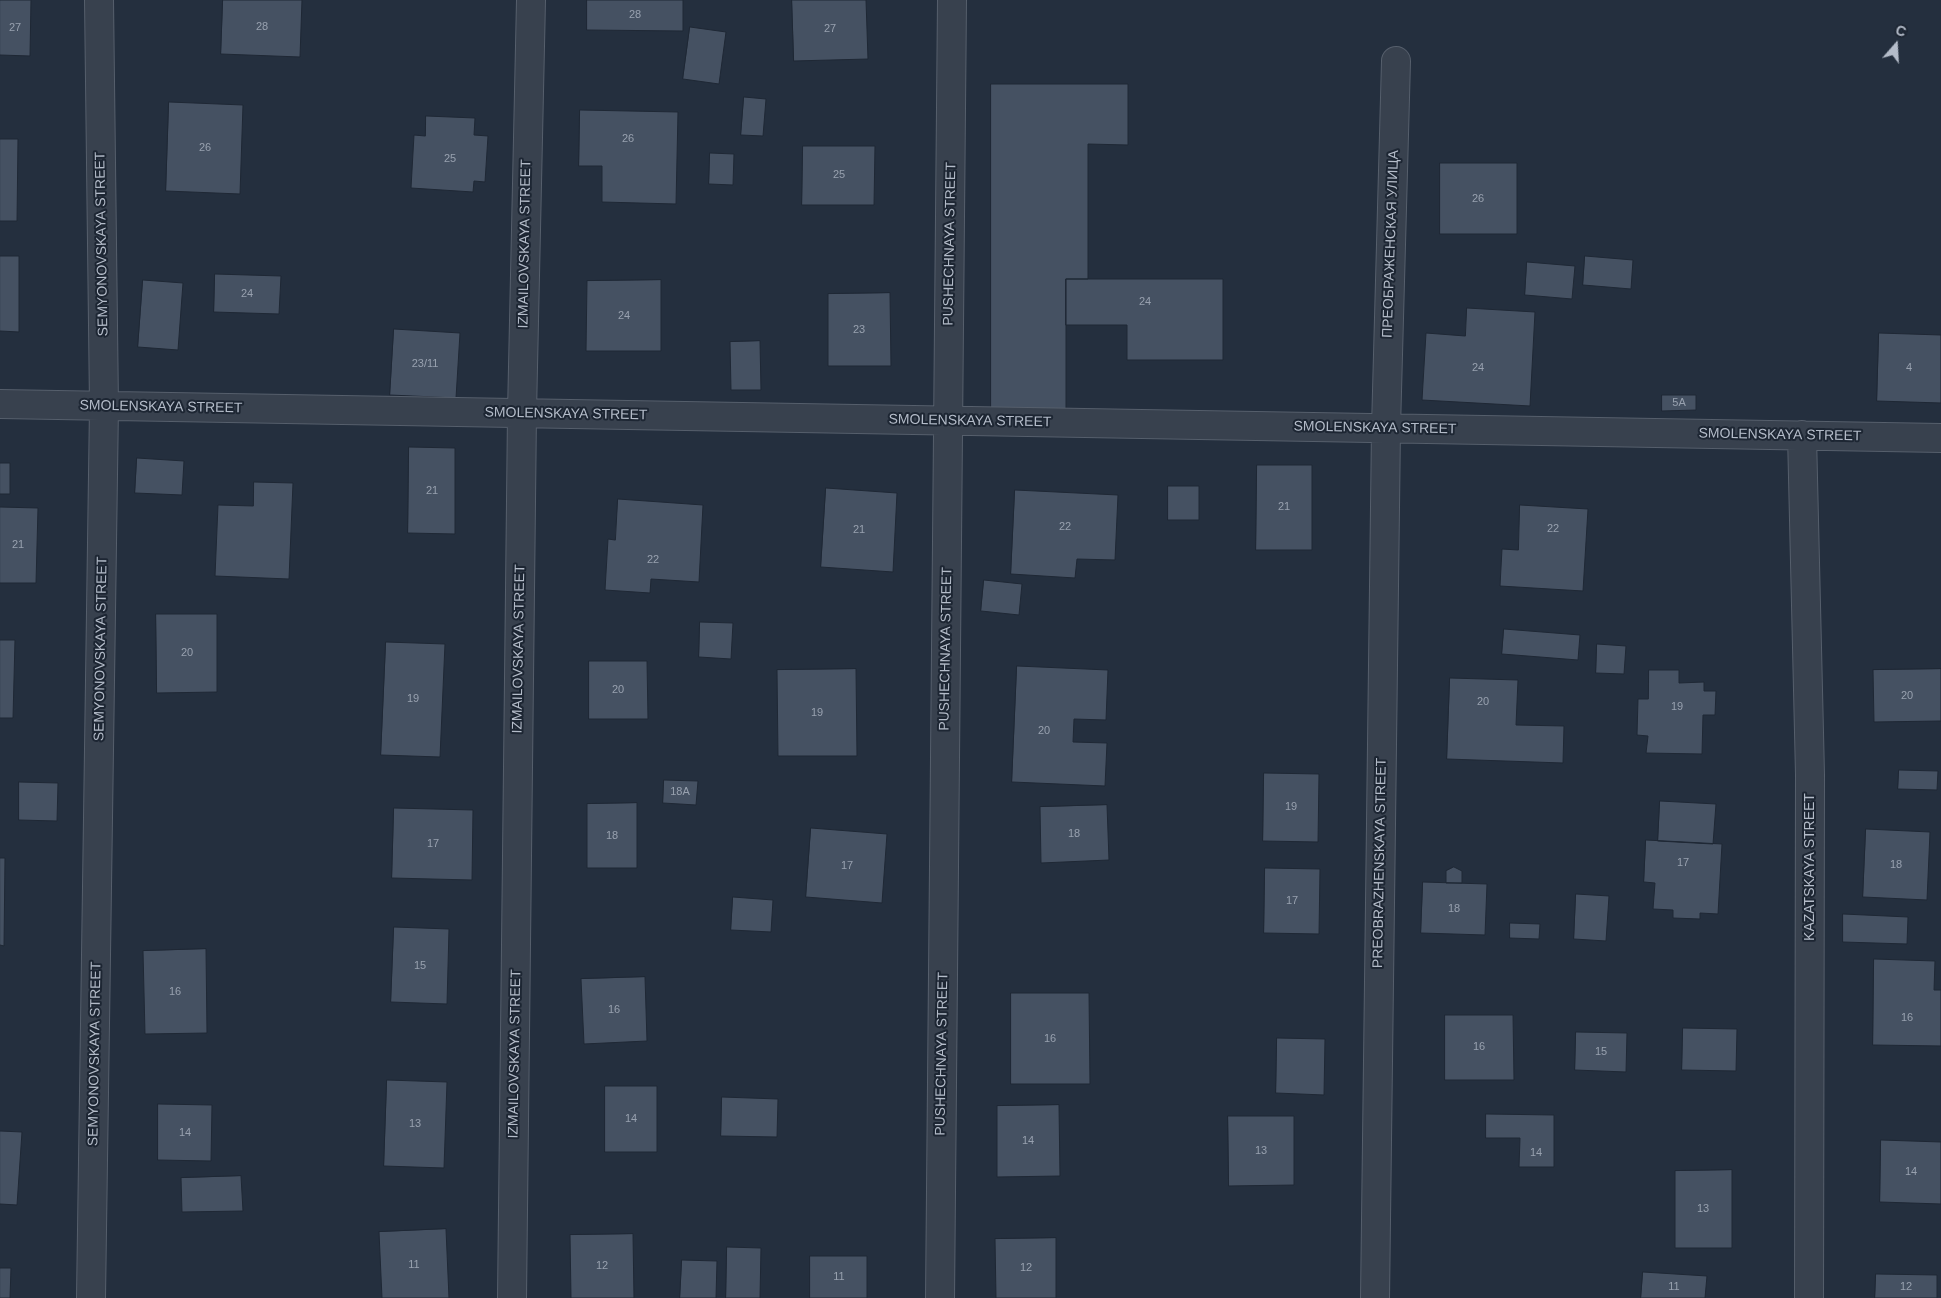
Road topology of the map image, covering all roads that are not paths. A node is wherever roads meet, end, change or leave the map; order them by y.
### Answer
1 (99, 0) edge
2 (531, 0) edge
3 (952, 0) edge
4 (1396, 60) dead end
5 (0, 404) edge
6 (104, 406) junction
7 (522, 414) junction
8 (948, 421) junction
9 (1386, 428) junction
10 (1802, 435) junction
11 (1941, 438) edge
12 (91, 1298) edge
13 (512, 1298) edge
14 (940, 1298) edge
15 (1375, 1298) edge
16 (1809, 1298) edge

1 - 6 street, SEMYONOVSKAYA STREET
2 - 7 street, IZMAILOVSKAYA STREET
3 - 8 street, PUSHECHNAYA STREET
4 - 9 street, ПРЕОБРАЖЕНСКАЯ УЛИЦА
5 - 6 street, SMOLENSKAYA STREET
6 - 7 street, SMOLENSKAYA STREET
6 - 12 street, SEMYONOVSKAYA STREET
7 - 8 street, SMOLENSKAYA STREET
7 - 13 street, IZMAILOVSKAYA STREET
8 - 9 street, SMOLENSKAYA STREET
8 - 14 street, PUSHECHNAYA STREET
9 - 10 street, SMOLENSKAYA STREET
9 - 15 street, PREOBRAZHENSKAYA STREET
10 - 11 street, SMOLENSKAYA STREET
10 - 16 street, KAZATSKAYA STREET

